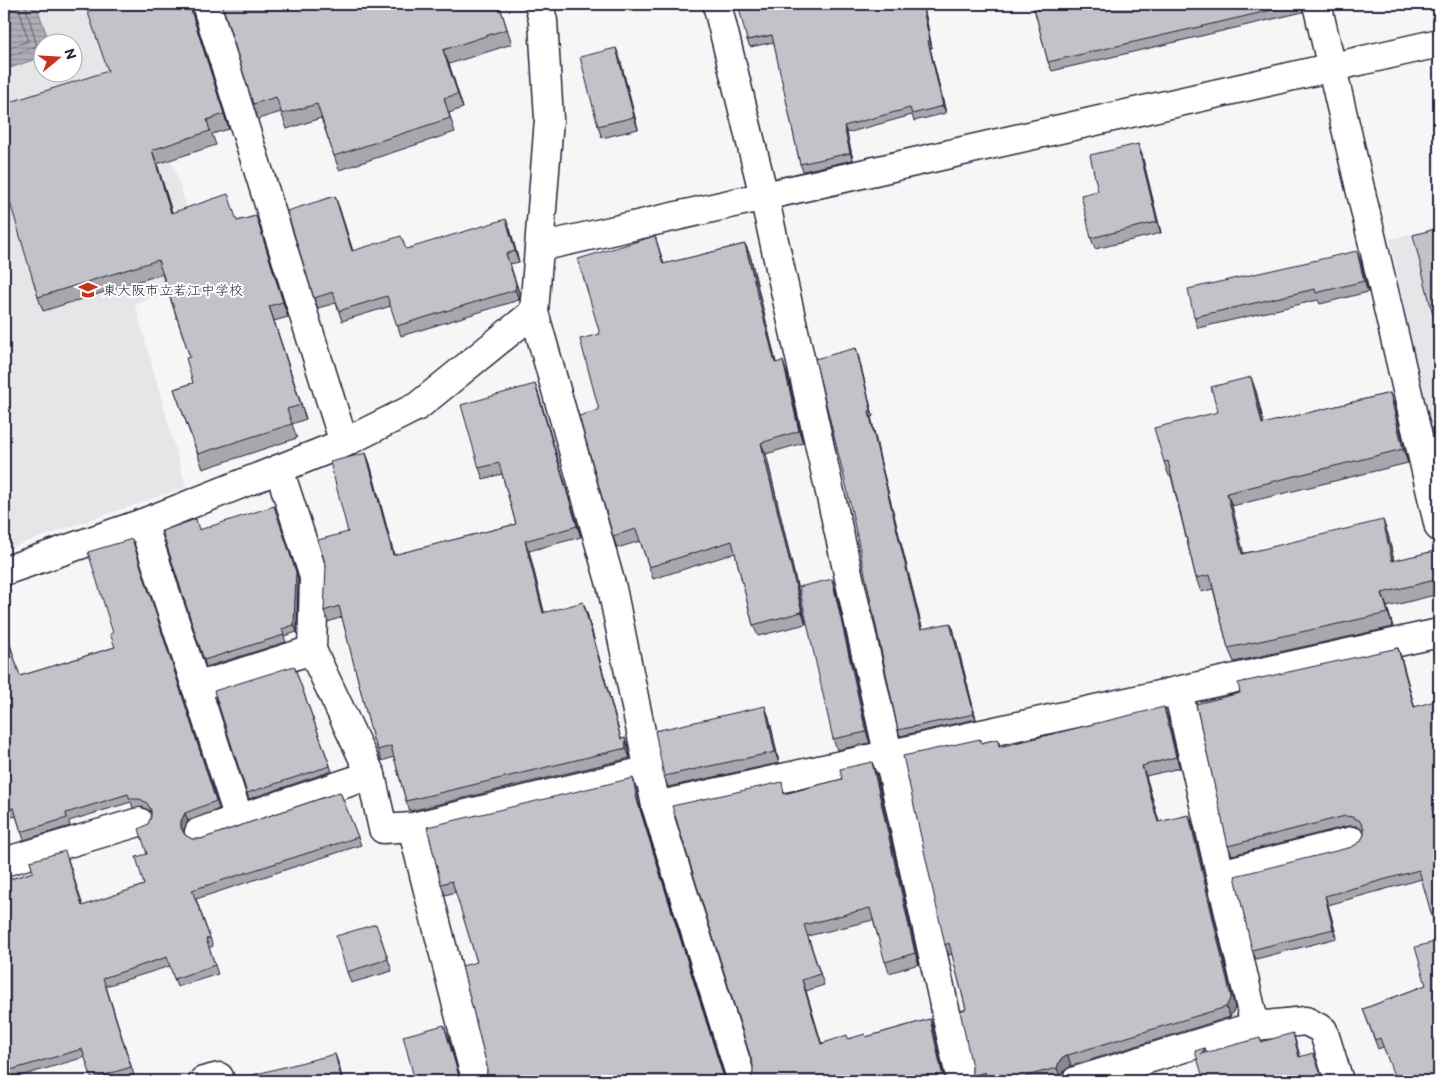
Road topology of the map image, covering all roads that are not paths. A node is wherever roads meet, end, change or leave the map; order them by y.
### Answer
1 (206, 4) edge
2 (539, 4) edge
3 (718, 4) edge
4 (1317, 4) edge
5 (1439, 44) edge
6 (1331, 67) junction
7 (764, 196) junction
8 (540, 248) junction
9 (534, 312) junction
10 (344, 444) junction
11 (279, 469) junction
12 (143, 523) junction
13 (1439, 527) edge
14 (4, 571) edge
15 (1439, 633) edge
16 (312, 650) junction
17 (196, 687) junction
18 (1178, 691) junction
19 (889, 756) junction
20 (649, 770) junction
21 (371, 775) junction
22 (656, 806) junction
23 (239, 819) junction
24 (139, 822) dead end
25 (412, 827) junction
26 (199, 832) dead end
27 (1352, 841) dead end
28 (4, 861) edge
29 (1220, 874) junction
30 (1255, 1026) junction
31 (467, 1079) edge
32 (742, 1081) edge
33 (961, 1081) edge
34 (1076, 1081) edge
35 (1339, 1081) edge

1 - 10 street
2 - 8 street
3 - 7 street
4 - 6 street
5 - 6 street
6 - 7 street
6 - 13 street
7 - 8 street
7 - 19 street
8 - 9 street
9 - 10 street
9 - 20 street
10 - 11 street
11 - 12 street
11 - 16 street
12 - 14 street
12 - 17 street
15 - 18 street
16 - 17 street
16 - 21 street
17 - 23 street
18 - 19 street
18 - 29 street
19 - 22 street
19 - 33 street
20 - 22 street
20 - 25 street
21 - 23 street
21 - 25 street
22 - 32 street
23 - 26 street
24 - 28 street
25 - 31 street
27 - 29 street
29 - 30 street
30 - 34 street
30 - 35 street

